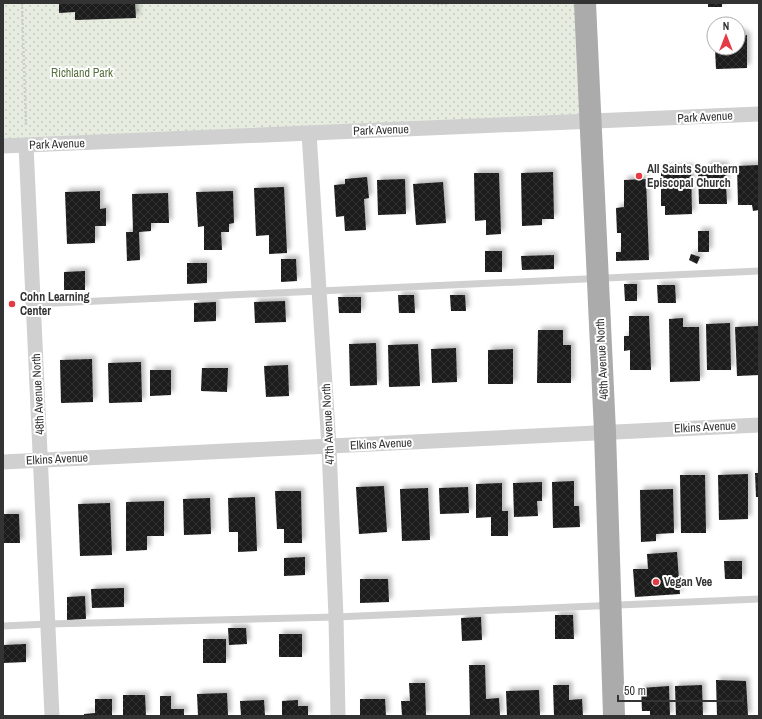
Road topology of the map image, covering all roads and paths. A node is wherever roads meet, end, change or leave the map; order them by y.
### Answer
1 (22, 3) edge
2 (434, 3) edge
3 (448, 3) edge
4 (585, 3) edge
5 (759, 114) edge
6 (590, 122) junction
7 (26, 127) dead end
8 (309, 133) junction
9 (26, 145) junction
10 (3, 146) edge
11 (759, 271) edge
12 (598, 279) junction
13 (319, 290) junction
14 (33, 304) junction
15 (759, 425) edge
16 (605, 432) junction
17 (329, 447) junction
18 (41, 460) junction
19 (3, 462) edge
20 (759, 599) edge
21 (611, 605) junction
22 (336, 617) junction
23 (48, 624) junction
24 (3, 626) edge
25 (52, 716) edge
26 (338, 716) edge
27 (614, 716) edge

1 - 7 path
2 - 3 path
4 - 6 main road, 46th Avenue North
5 - 6 street, Park Avenue
6 - 8 street, Park Avenue
6 - 12 main road, 46th Avenue North
8 - 9 street, Park Avenue
8 - 13 street, 47th Avenue North
9 - 10 street, Park Avenue
9 - 14 street, 48th Avenue North
11 - 12 lane
12 - 13 lane
12 - 16 main road, 46th Avenue North
13 - 14 lane
13 - 17 street, 47th Avenue North
14 - 18 street, 48th Avenue North
15 - 16 street, Elkins Avenue
16 - 17 street, Elkins Avenue
16 - 21 main road, 46th Avenue North
17 - 18 street, Elkins Avenue
17 - 22 street, 47th Avenue North
18 - 19 street, Elkins Avenue
18 - 23 street, 48th Avenue North
20 - 21 lane
21 - 22 lane
21 - 27 main road, 46th Avenue North
22 - 23 lane
22 - 26 street, 47th Avenue North
23 - 24 lane
23 - 25 street, 48th Avenue North

